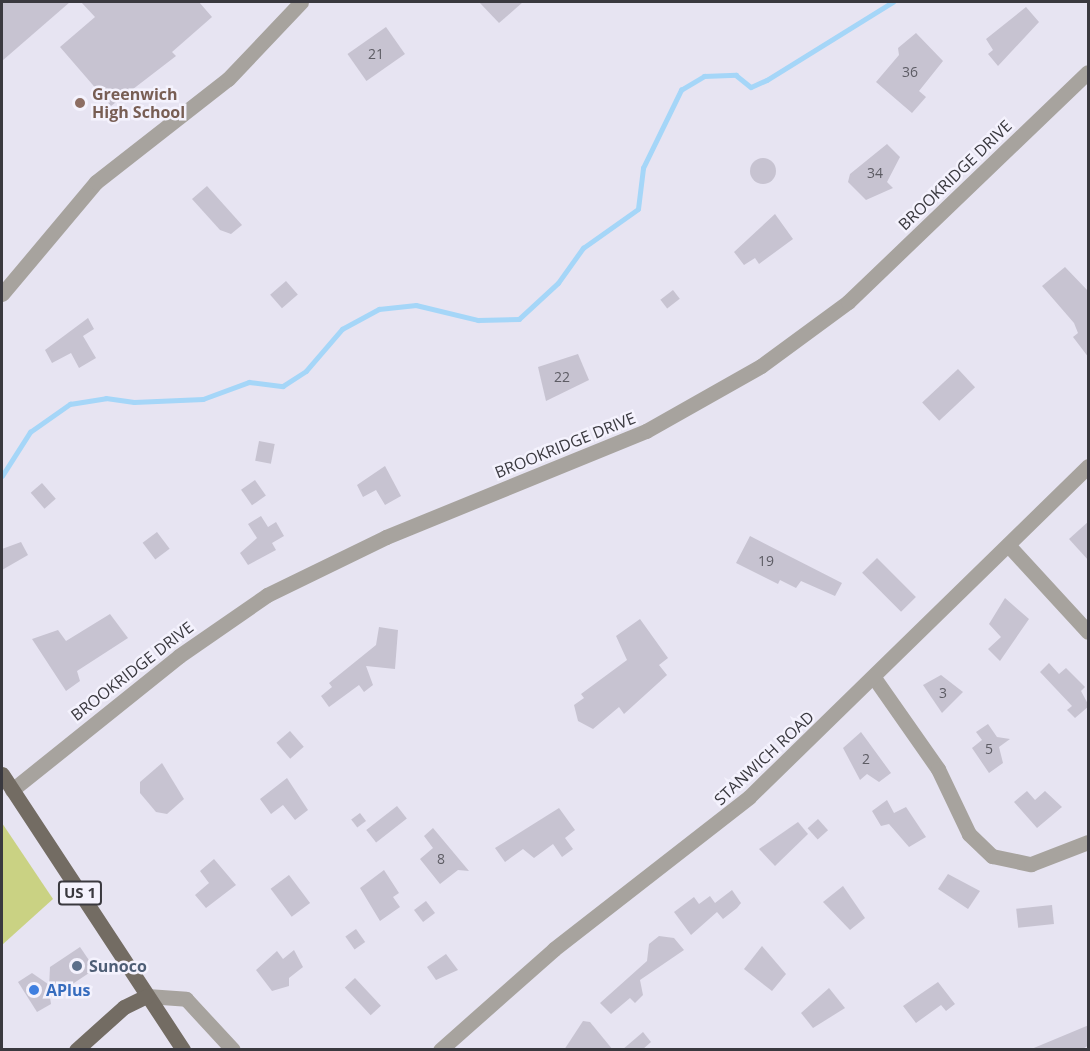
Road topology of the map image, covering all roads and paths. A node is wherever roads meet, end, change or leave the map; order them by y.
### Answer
1 (301, 2) edge
2 (1089, 72) edge
3 (2, 294) edge
4 (1089, 466) edge
5 (1008, 545) junction
6 (1089, 632) edge
7 (875, 679) junction
8 (2, 774) edge
9 (12, 790) junction
10 (1089, 842) edge
11 (147, 996) junction
12 (76, 1050) edge
13 (183, 1050) edge
14 (233, 1050) edge
15 (440, 1050) edge

1 - 3 street
2 - 9 street, BROOKRIDGE DRIVE
4 - 5 street, STANWICH ROAD
5 - 6 street
5 - 7 street, STANWICH ROAD
7 - 10 street
7 - 15 street, STANWICH ROAD
8 - 9 main road, US 1
9 - 11 main road, US 1
11 - 12 main road
11 - 13 main road, US 1
11 - 14 street

